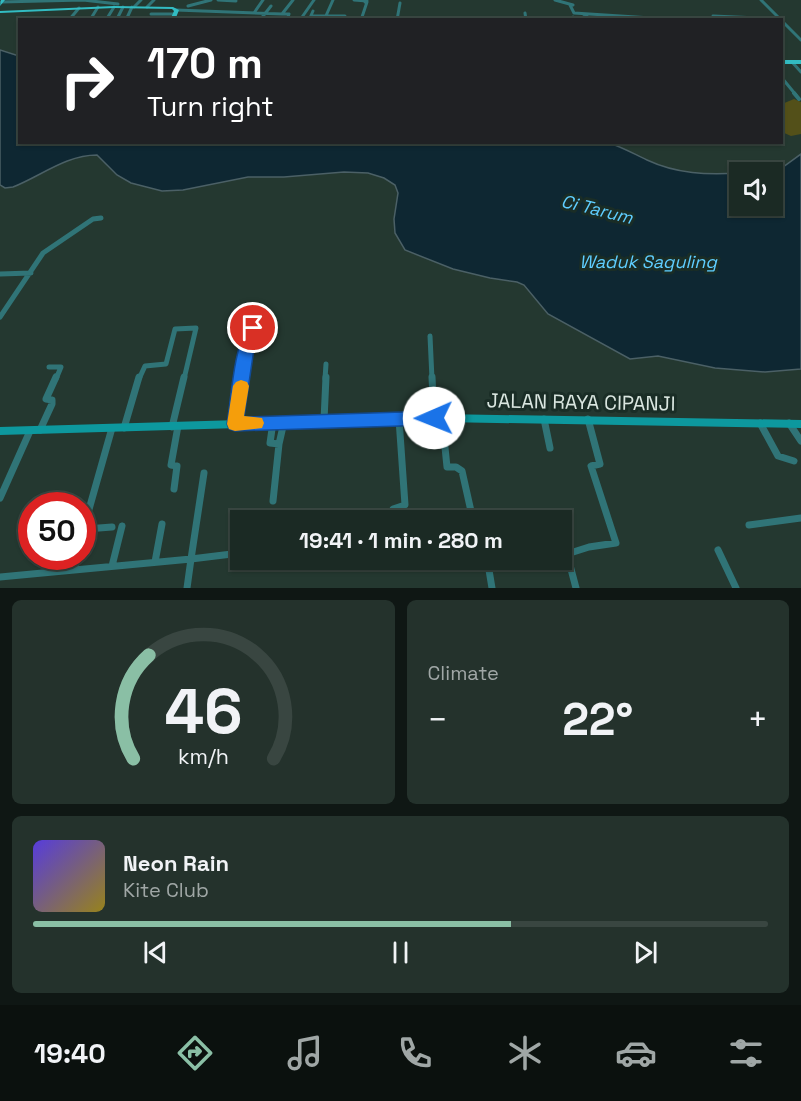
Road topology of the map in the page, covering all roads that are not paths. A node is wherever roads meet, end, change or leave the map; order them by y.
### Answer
1 (38, 0) edge
2 (50, 0) edge
3 (141, 0) edge
4 (154, 0) edge
5 (211, 0) edge
6 (218, 0) edge
7 (263, 0) edge
8 (293, 0) edge
9 (314, 0) edge
10 (333, 0) edge
11 (354, 0) edge
12 (368, 0) edge
13 (568, 0) edge
14 (761, 0) edge
15 (236, 1) edge
16 (557, 1) edge
17 (1, 2) edge
18 (400, 3) dead end
19 (118, 6) junction
20 (271, 6) dead end
21 (570, 6) junction
22 (133, 7) junction
23 (147, 7) junction
24 (79, 8) junction
25 (98, 8) junction
26 (605, 8) dead end
27 (41, 10) junction
28 (175, 11) junction
29 (313, 11) dead end
30 (0, 12) edge
31 (252, 13) junction
32 (265, 13) junction
33 (525, 13) dead end
34 (582, 13) junction
35 (151, 14) dead end
36 (282, 14) junction
37 (608, 15) junction
38 (345, 16) dead end
39 (713, 16) dead end
40 (118, 17) dead end
41 (71, 18) edge
42 (91, 18) edge
43 (108, 18) edge
44 (127, 18) edge
45 (173, 18) edge
46 (248, 18) edge
47 (261, 18) edge
48 (288, 18) edge
49 (301, 18) edge
50 (310, 18) edge
51 (325, 18) edge
52 (397, 18) edge
53 (526, 18) edge
54 (589, 18) edge
55 (652, 18) edge
56 (759, 18) edge
57 (781, 18) edge
58 (783, 20) edge
59 (801, 40) edge
60 (783, 62) edge
61 (792, 62) junction
62 (801, 62) edge
63 (801, 72) edge
64 (783, 79) edge
65 (799, 99) dead end
66 (101, 218) dead end
67 (31, 273) junction
68 (0, 274) edge
69 (259, 307) dead end
70 (0, 317) edge
71 (429, 336) dead end
72 (326, 364) dead end
73 (49, 367) dead end
74 (438, 418) junction
75 (399, 419) junction
76 (544, 419) junction
77 (588, 419) junction
78 (324, 420) junction
79 (273, 422) junction
80 (284, 422) junction
81 (760, 423) junction
82 (789, 423) junction
83 (235, 424) junction
84 (801, 424) edge
85 (175, 427) junction
86 (112, 428) junction
87 (124, 428) junction
88 (40, 430) junction
89 (0, 431) edge
90 (30, 431) junction
91 (801, 441) edge
92 (279, 444) junction
93 (550, 448) dead end
94 (794, 461) dead end
95 (204, 473) dead end
96 (174, 489) dead end
97 (0, 498) edge
98 (273, 501) dead end
99 (393, 510) edge
100 (471, 510) edge
101 (801, 518) edge
102 (162, 524) dead end
103 (749, 525) dead end
104 (122, 526) dead end
105 (112, 527) dead end
106 (718, 550) dead end
107 (230, 555) edge
108 (191, 559) junction
109 (155, 562) junction
110 (112, 566) junction
111 (96, 568) edge
112 (74, 570) edge
113 (489, 570) edge
114 (0, 577) edge
115 (187, 588) edge
116 (492, 588) edge
117 (576, 588) edge
118 (736, 588) edge

1 - 2 street
1 - 17 street
2 - 19 street
2 - 27 street
3 - 22 street
4 - 23 street
5 - 28 street
6 - 15 street
7 - 31 street
8 - 36 street
9 - 49 street
10 - 51 street
11 - 12 street
13 - 16 street
13 - 21 street
14 - 57 street
16 - 21 street
18 - 52 street
19 - 22 highway
19 - 25 highway
19 - 40 street
19 - 43 street
20 - 32 street
21 - 34 street
22 - 23 highway
22 - 44 street
23 - 28 highway
24 - 25 highway
24 - 27 highway
24 - 41 street
25 - 42 street
26 - 37 street
27 - 30 highway
28 - 31 street
28 - 35 street
28 - 45 highway
29 - 50 street
31 - 32 street
31 - 46 street
32 - 36 street
32 - 47 street
33 - 53 street
34 - 37 street
34 - 54 street
36 - 48 street
37 - 55 street
38 - 51 street
39 - 56 street
50 - 51 street
58 - 59 street
60 - 61 highway
61 - 62 highway
61 - 63 street
64 - 65 street
66 - 67 street
67 - 68 street
67 - 70 street
69 - 83 street
71 - 74 street
72 - 78 street
73 - 88 street
74 - 75 main road, JALAN RAYA CIPANJI
74 - 76 main road, JALAN RAYA CIPANJI
74 - 100 street
75 - 78 main road, JALAN RAYA CIPANJI
75 - 99 street
76 - 77 main road, JALAN RAYA CIPANJI
76 - 93 street
77 - 81 main road, JALAN RAYA CIPANJI
77 - 117 street
78 - 80 main road, JALAN RAYA CIPANJI
79 - 80 main road, JALAN RAYA CIPANJI
79 - 83 main road, JALAN RAYA CIPANJI
79 - 92 street
80 - 92 street
81 - 82 main road, JALAN RAYA CIPANJI
81 - 94 street
82 - 84 main road, JALAN RAYA CIPANJI
82 - 91 street
83 - 85 main road, JALAN RAYA CIPANJI
85 - 87 main road, JALAN RAYA CIPANJI
85 - 87 street
85 - 96 street
86 - 87 main road, JALAN RAYA CIPANJI
86 - 88 main road, JALAN RAYA CIPANJI
86 - 105 street
88 - 90 main road, JALAN RAYA CIPANJI
89 - 90 main road, JALAN RAYA CIPANJI
90 - 97 street
92 - 98 street
95 - 108 street
101 - 103 street
102 - 109 street
104 - 110 street
106 - 118 street
107 - 108 street
108 - 109 street
108 - 115 street
109 - 110 street
110 - 111 street
112 - 114 street
113 - 116 street

